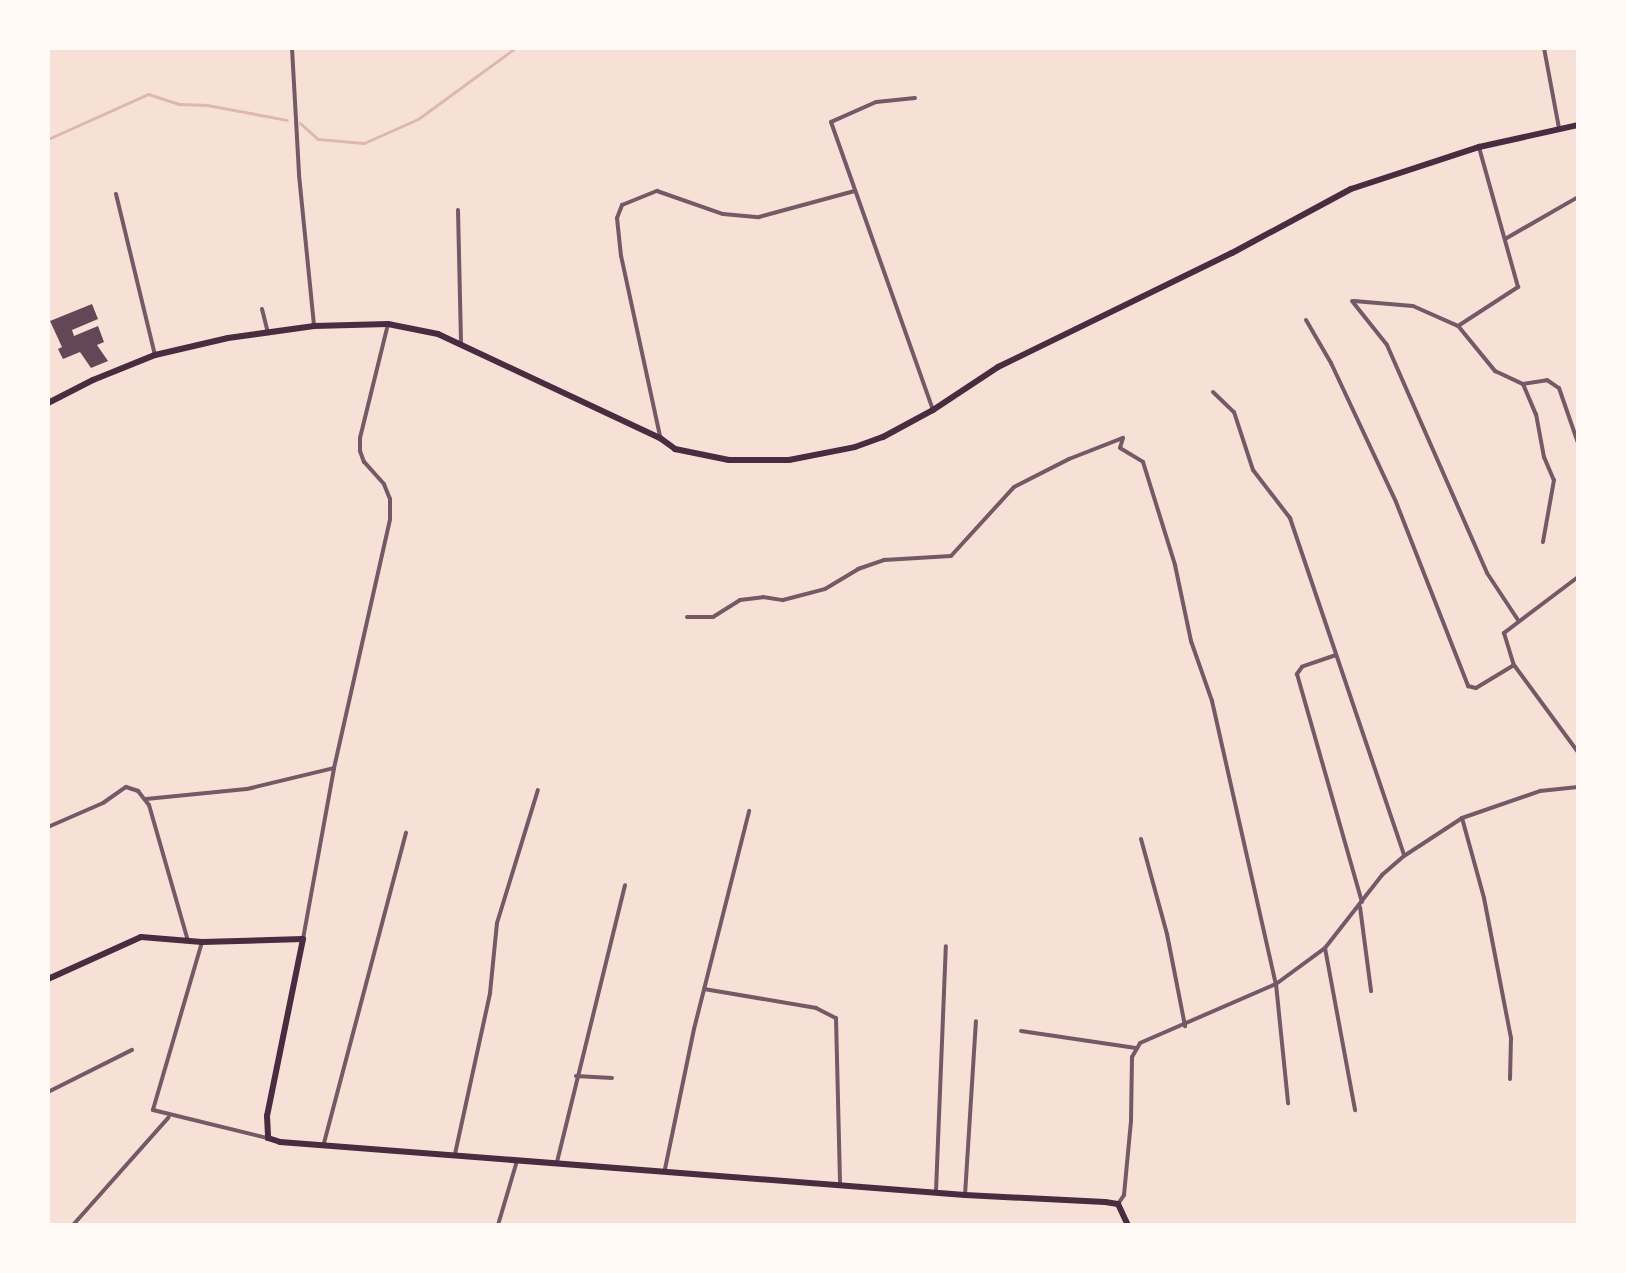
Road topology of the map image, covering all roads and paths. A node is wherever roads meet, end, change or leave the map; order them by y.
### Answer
1 (292, 48) edge
2 (1544, 48) edge
3 (915, 98) dead end
4 (1578, 125) edge
5 (1559, 128) junction
6 (1479, 147) junction
7 (855, 191) junction
8 (116, 194) dead end
9 (1578, 197) edge
10 (458, 210) dead end
11 (1505, 239) junction
12 (262, 309) dead end
13 (1306, 320) dead end
14 (388, 324) junction
15 (314, 326) junction
16 (1458, 326) junction
17 (268, 333) junction
18 (461, 344) junction
19 (155, 355) junction
20 (1523, 384) junction
21 (1213, 392) dead end
22 (48, 403) edge
23 (933, 410) junction
24 (660, 438) junction
25 (1578, 443) edge
26 (1543, 542) dead end
27 (1578, 577) edge
28 (687, 617) dead end
29 (1518, 620) junction
30 (1336, 655) junction
31 (1514, 665) junction
32 (1578, 752) edge
33 (334, 768) junction
34 (1578, 787) edge
35 (538, 790) dead end
36 (146, 799) junction
37 (749, 811) dead end
38 (1462, 818) junction
39 (48, 827) edge
40 (406, 833) dead end
41 (1141, 839) dead end
42 (1404, 856) junction
43 (625, 885) dead end
44 (1361, 905) junction
45 (303, 939) junction
46 (188, 941) junction
47 (202, 942) junction
48 (946, 946) dead end
49 (1325, 948) junction
50 (48, 979) edge
51 (1276, 984) junction
52 (704, 989) junction
53 (1371, 991) dead end
54 (976, 1021) dead end
55 (1185, 1026) junction
56 (1021, 1031) dead end
57 (1136, 1048) junction
58 (132, 1050) dead end
59 (576, 1076) junction
60 (612, 1078) dead end
61 (1510, 1079) dead end
62 (48, 1092) edge
63 (1288, 1103) dead end
64 (1355, 1110) dead end
65 (169, 1117) junction
66 (268, 1138) junction
67 (324, 1143) junction
68 (455, 1154) junction
69 (518, 1159) junction
70 (557, 1162) junction
71 (665, 1169) junction
72 (840, 1185) junction
73 (936, 1191) junction
74 (965, 1195) junction
75 (1118, 1204) junction
76 (73, 1225) edge
77 (498, 1225) edge
78 (1128, 1225) edge

1 - 15 street
2 - 5 street
3 - 7 street
4 - 5 main road
5 - 6 main road
6 - 11 street
6 - 23 main road
7 - 23 street
7 - 24 street
8 - 19 street
9 - 11 street
10 - 18 street
11 - 16 street
12 - 17 street
13 - 31 street
14 - 15 main road
14 - 18 main road
14 - 33 street
15 - 17 main road
16 - 20 street
16 - 29 street
17 - 19 main road
18 - 24 main road
19 - 22 main road
20 - 25 street
20 - 26 street
21 - 30 street
23 - 24 main road
27 - 29 street
28 - 51 street
29 - 31 street
30 - 42 street
30 - 44 street
31 - 32 street
33 - 36 street
33 - 45 street
34 - 38 street
35 - 68 street
36 - 39 street
36 - 46 street
37 - 52 street
38 - 42 street
38 - 61 street
40 - 67 street
41 - 55 street
42 - 44 street
43 - 59 street
44 - 49 street
44 - 53 street
45 - 47 main road
45 - 66 main road
46 - 47 main road
46 - 50 main road
47 - 65 street
48 - 73 street
49 - 51 street
49 - 64 street
51 - 55 street
51 - 63 street
52 - 71 street
52 - 72 street
54 - 74 street
55 - 57 street
56 - 57 street
57 - 75 street
58 - 62 street
59 - 60 street
59 - 70 street
65 - 66 street
65 - 76 street
66 - 67 main road
67 - 68 main road
68 - 69 main road
69 - 70 main road
69 - 77 street
70 - 71 main road
71 - 72 main road
72 - 73 main road
73 - 74 main road
74 - 75 main road
75 - 78 main road

